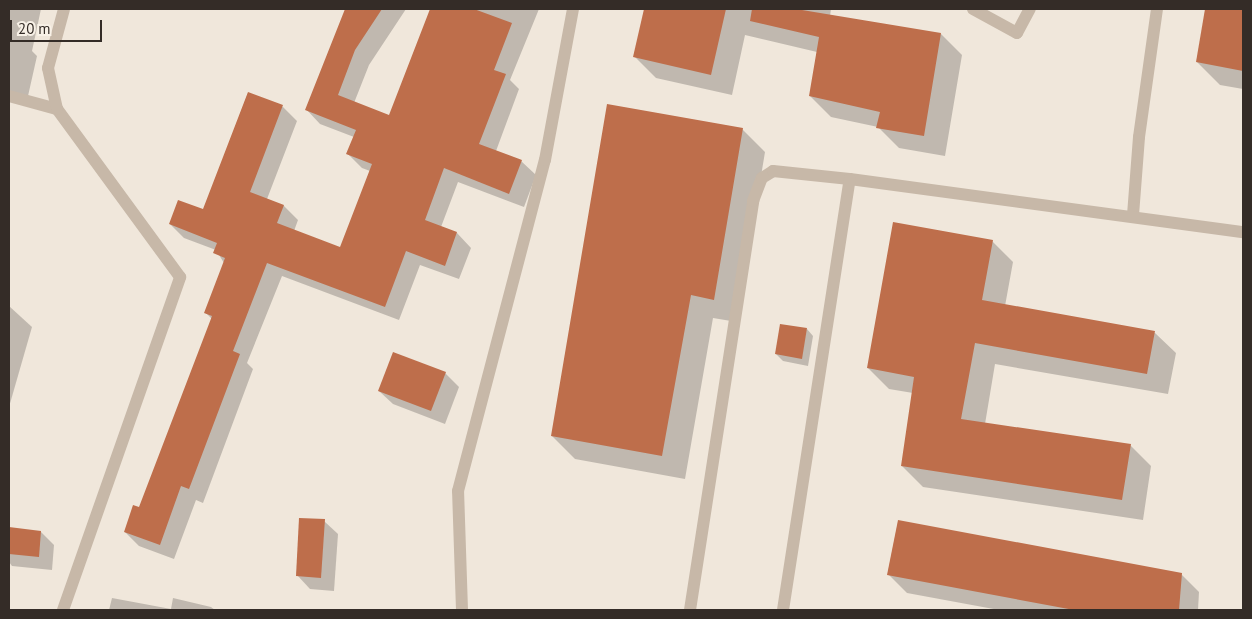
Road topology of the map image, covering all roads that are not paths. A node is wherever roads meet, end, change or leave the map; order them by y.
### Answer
1 (64, 9) edge
2 (573, 9) edge
3 (974, 9) edge
4 (1030, 9) edge
5 (1157, 9) edge
6 (9, 96) edge
7 (57, 110) junction
8 (850, 179) junction
9 (1133, 215) junction
10 (1243, 232) edge
11 (63, 610) edge
12 (462, 610) edge
13 (690, 610) edge
14 (783, 610) edge

1 - 7 street
2 - 12 street
3 - 4 street
5 - 9 street
6 - 7 street
7 - 11 street
8 - 9 street
8 - 13 street
8 - 14 street
9 - 10 street

